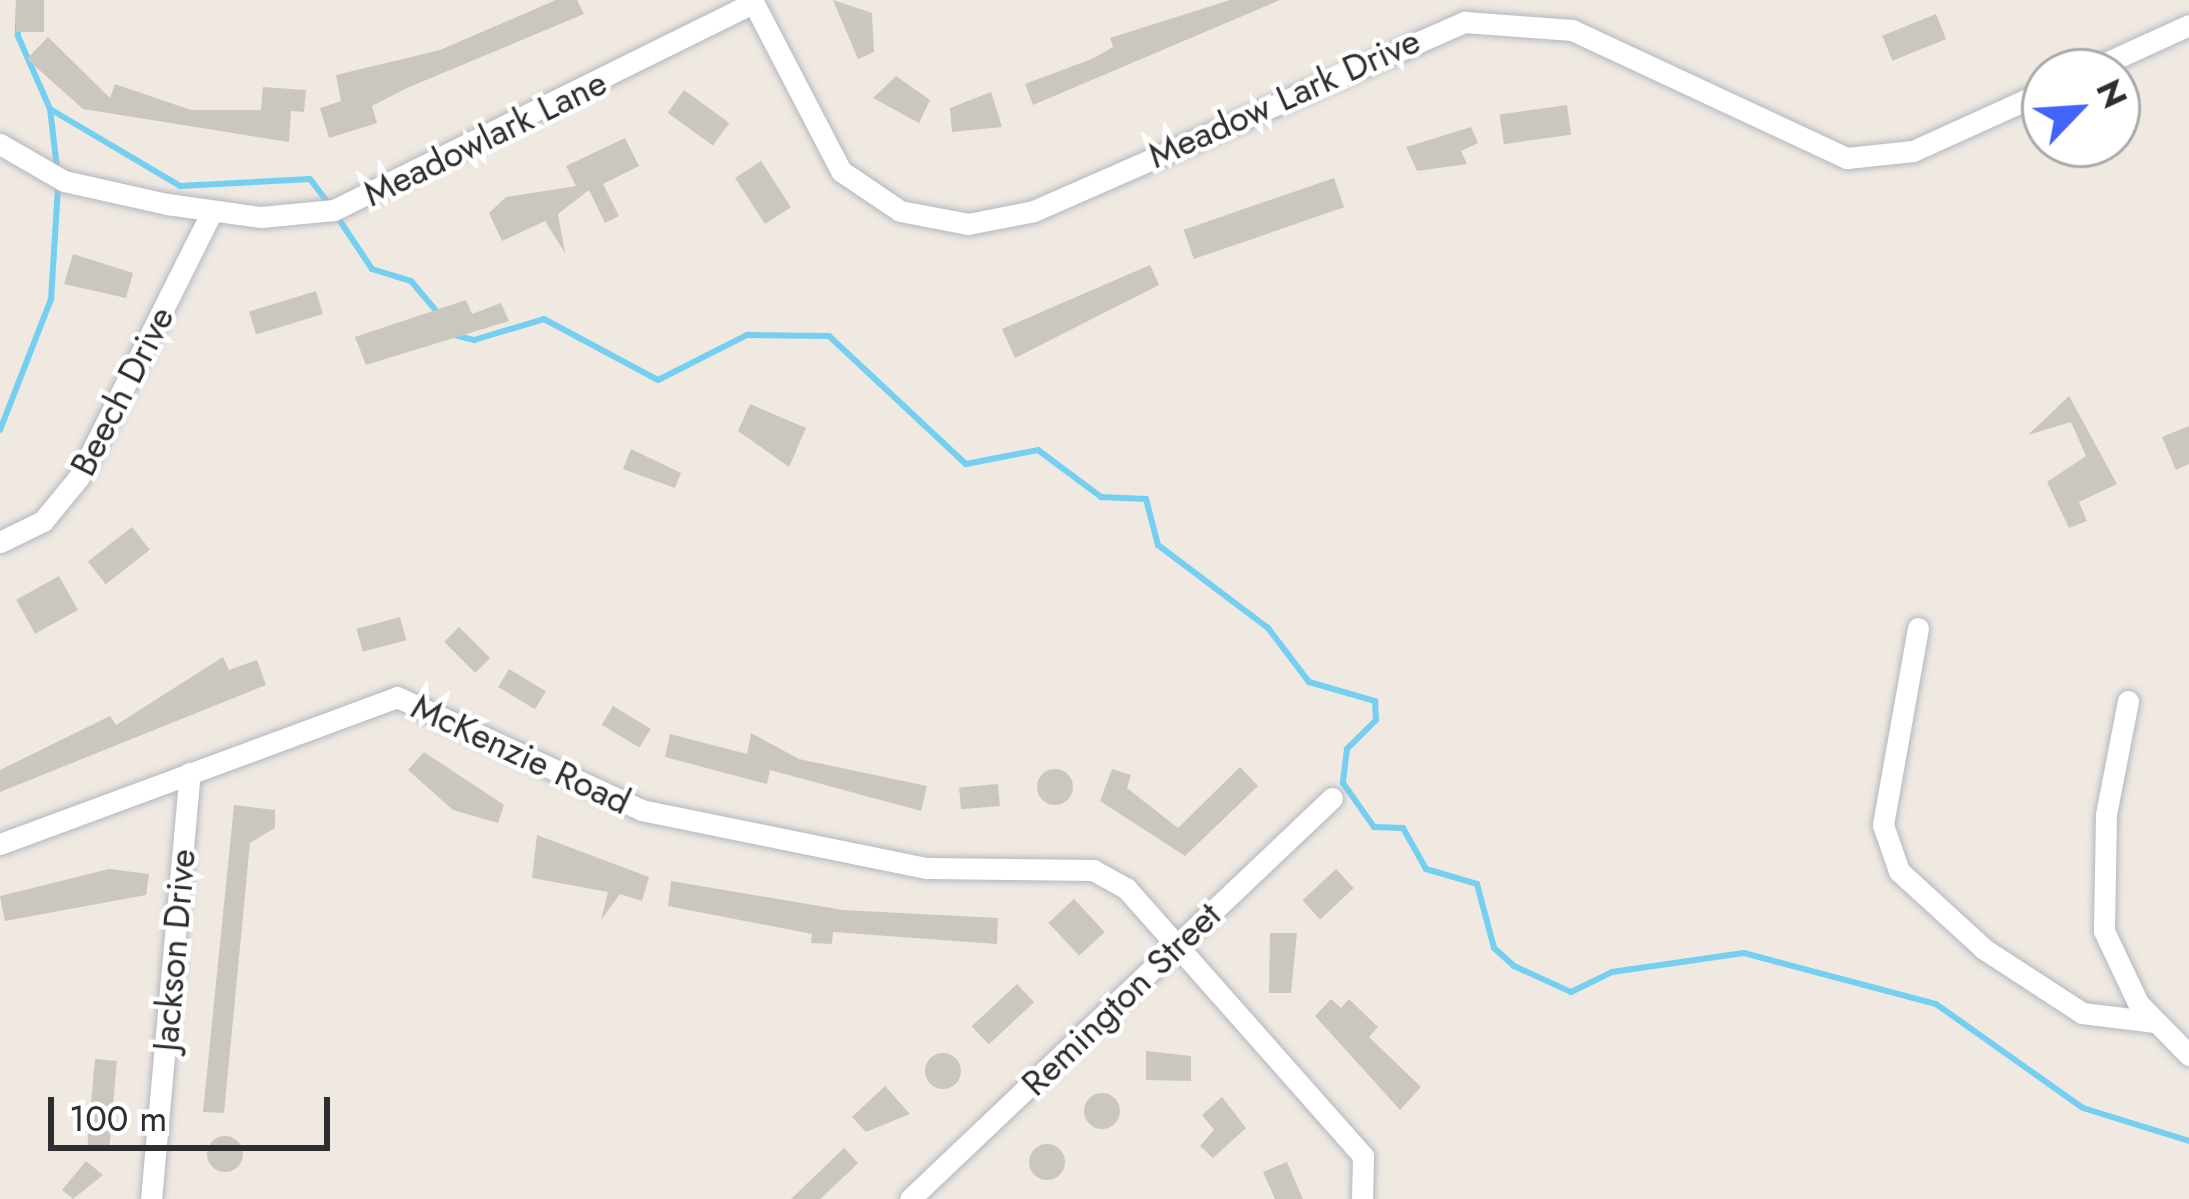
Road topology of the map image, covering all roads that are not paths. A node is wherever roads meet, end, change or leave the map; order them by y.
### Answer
1 (753, 1) edge
2 (2189, 25) edge
3 (2139, 48) edge
4 (2021, 102) edge
5 (0, 144) edge
6 (212, 211) junction
7 (0, 542) edge
8 (1918, 628) dead end
9 (2128, 701) dead end
10 (190, 773) junction
11 (1332, 798) dead end
12 (0, 844) edge
13 (1175, 948) junction
14 (2155, 1022) junction
15 (2189, 1055) edge
16 (151, 1199) edge
17 (910, 1199) edge
18 (1362, 1199) edge

1 - 4 street, Meadow Lark Drive
1 - 6 street, Meadowlark Lane
2 - 3 street
5 - 6 street, Meadowlark Lane
6 - 7 street, Beech Drive
8 - 14 street
9 - 14 street
10 - 12 street, McKenzie Road
10 - 13 street, McKenzie Road
10 - 16 street, Jackson Drive
11 - 13 street, Remington Street
13 - 17 street, Remington Street
13 - 18 street, McKenzie Road
14 - 15 street

